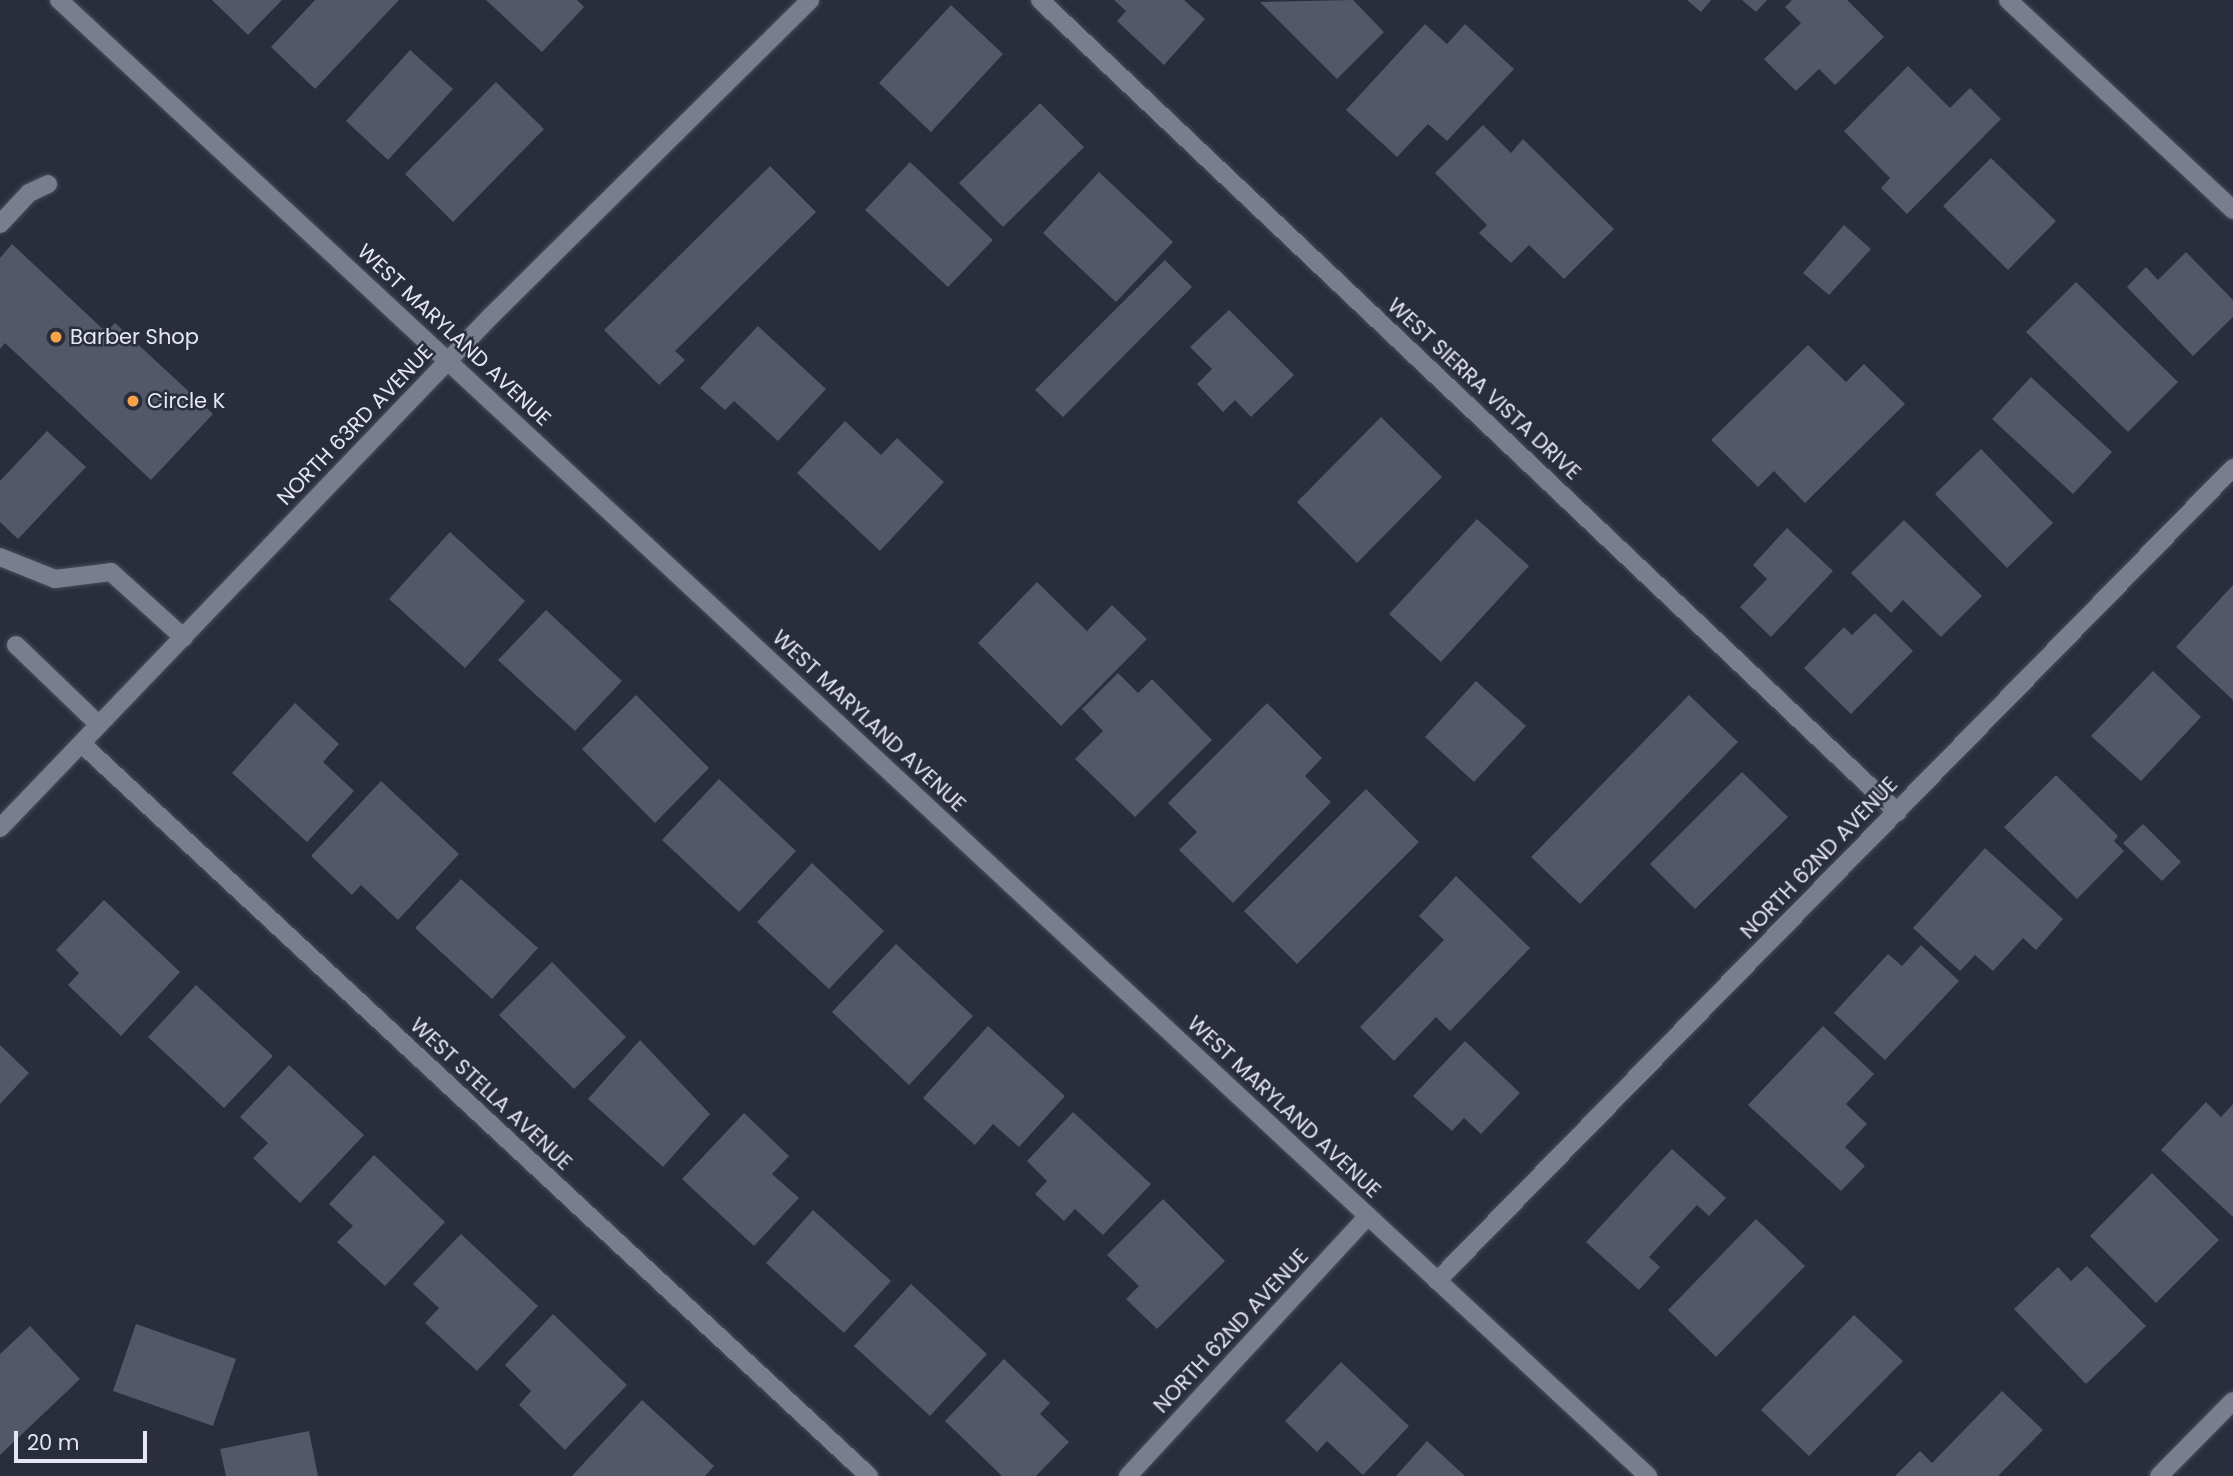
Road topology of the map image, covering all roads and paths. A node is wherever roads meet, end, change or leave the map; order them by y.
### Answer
1 (59, 0) edge
2 (810, 0) edge
3 (1040, 0) edge
4 (2008, 0) edge
5 (48, 184) dead end
6 (2233, 210) edge
7 (0, 225) edge
8 (447, 361) junction
9 (2233, 468) edge
10 (0, 557) edge
11 (184, 638) junction
12 (16, 645) dead end
13 (99, 725) junction
14 (82, 744) junction
15 (1897, 812) junction
16 (0, 828) edge
17 (1368, 1216) junction
18 (1437, 1281) junction
19 (2233, 1401) edge
20 (869, 1476) edge
21 (1128, 1476) edge
22 (1648, 1476) edge
23 (2159, 1476) edge

1 - 8 street, WEST MARYLAND AVENUE
2 - 8 street, NORTH 63RD AVENUE
3 - 15 street, WEST SIERRA VISTA DRIVE
4 - 6 street
5 - 7 street
8 - 11 street, NORTH 63RD AVENUE
8 - 17 street, WEST MARYLAND AVENUE
9 - 15 street, NORTH 62ND AVENUE
10 - 11 street
11 - 13 street, NORTH 63RD AVENUE
12 - 13 street
13 - 14 street, NORTH 63RD AVENUE
14 - 16 street, NORTH 63RD AVENUE
14 - 20 street, WEST STELLA AVENUE
15 - 18 street, NORTH 62ND AVENUE
17 - 18 street, WEST MARYLAND AVENUE
17 - 21 street, NORTH 62ND AVENUE
18 - 22 street, WEST MARYLAND AVENUE
19 - 23 street

